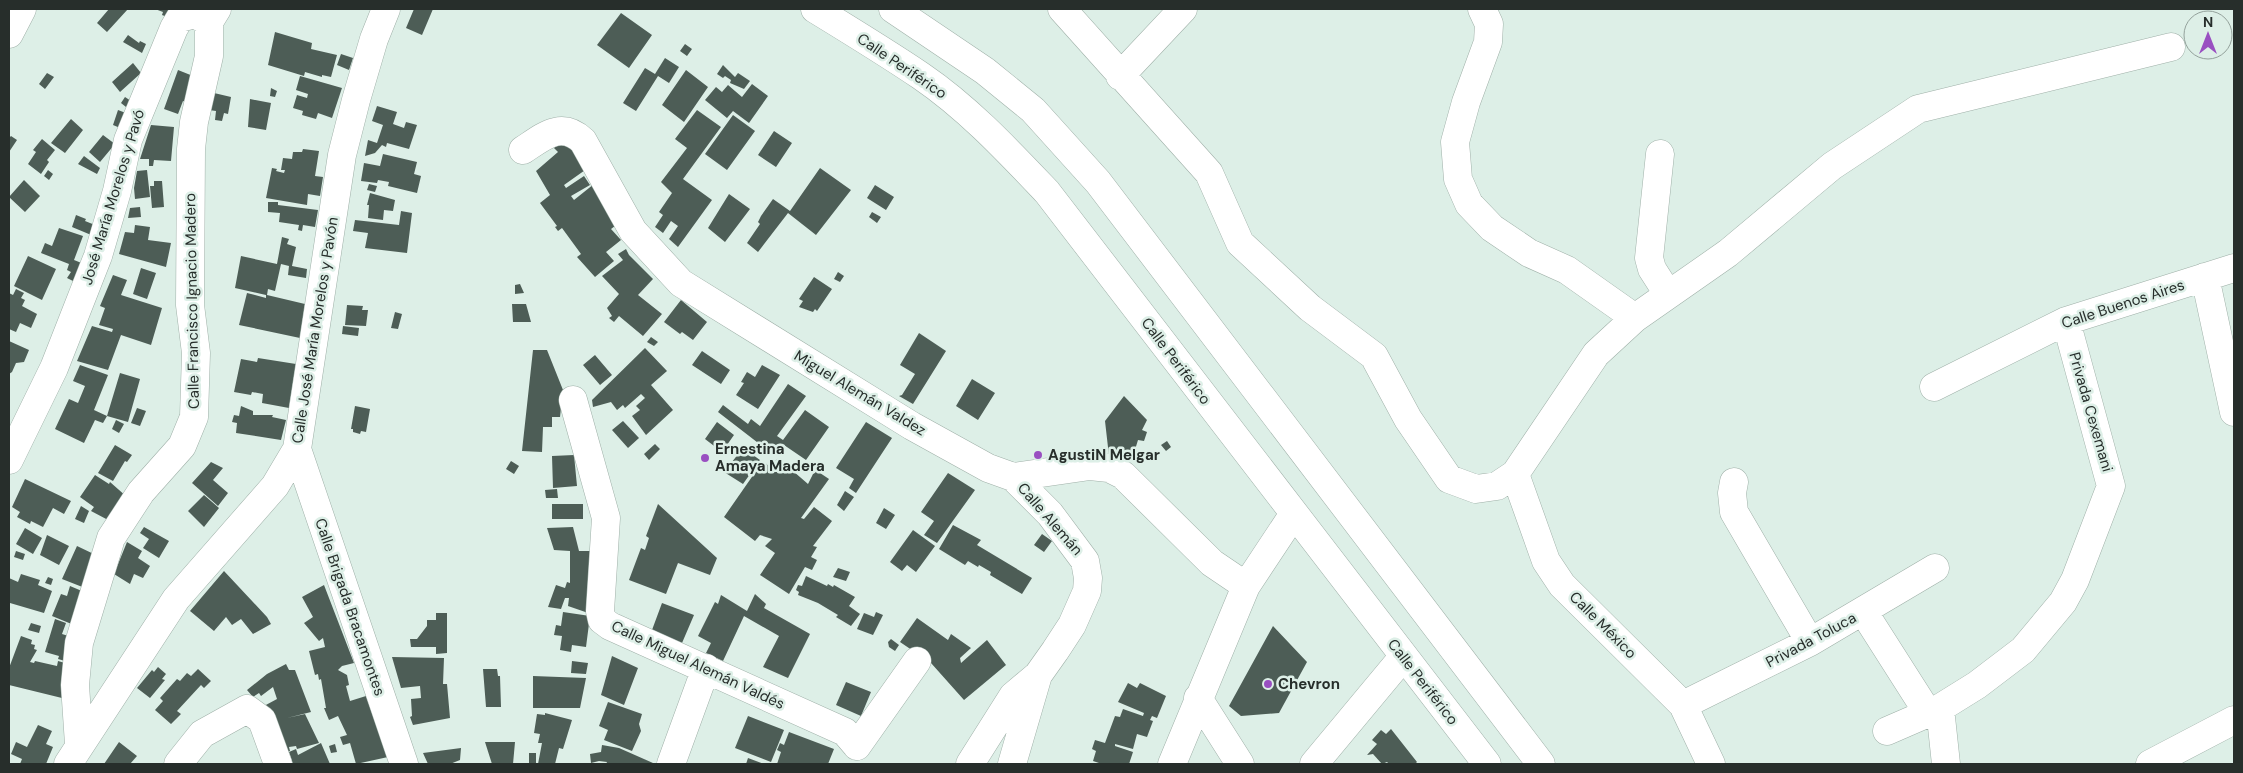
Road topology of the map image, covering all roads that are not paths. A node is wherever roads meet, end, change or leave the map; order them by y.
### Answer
1 (22, 9) edge
2 (386, 9) edge
3 (815, 9) edge
4 (893, 9) edge
5 (1062, 9) edge
6 (1183, 9) edge
7 (1482, 9) edge
8 (213, 15) edge
9 (9, 34) edge
10 (2172, 47) dead end
11 (1120, 76) junction
12 (522, 150) dead end
13 (1660, 154) dead end
14 (2234, 268) edge
15 (2205, 277) junction
16 (1668, 294) junction
17 (1635, 318) junction
18 (2066, 321) junction
19 (1934, 387) dead end
20 (573, 400) dead end
21 (2234, 412) edge
22 (297, 449) junction
23 (9, 460) edge
24 (1516, 474) junction
25 (1013, 477) junction
26 (1734, 482) dead end
27 (1293, 515) junction
28 (1935, 568) dead end
29 (1246, 586) junction
30 (1863, 611) junction
31 (1810, 642) junction
32 (1404, 657) junction
33 (917, 661) dead end
34 (706, 668) junction
35 (1038, 675) junction
36 (1198, 698) junction
37 (1683, 705) junction
38 (1934, 710) junction
39 (2234, 720) edge
40 (1887, 731) dead end
41 (74, 754) edge
42 (857, 755) edge
43 (178, 764) edge
44 (278, 764) edge
45 (404, 764) edge
46 (671, 764) edge
47 (970, 764) edge
48 (1012, 764) edge
49 (1172, 764) edge
50 (1240, 764) edge
51 (1314, 764) edge
52 (1487, 764) edge
53 (1541, 764) edge
54 (1711, 764) edge
55 (1946, 764) edge
56 (2150, 764) edge

1 - 9 main road
2 - 22 main road, Calle José María Morelos y Pavón
3 - 27 main road, Calle Periférico
4 - 53 main road
5 - 11 main road
6 - 11 main road
7 - 17 main road
8 - 23 main road, José María Morelos y Pavó
8 - 41 main road, Calle Francisco Ignacio Madero
10 - 16 main road
11 - 24 main road
12 - 25 main road, Miguel Alemán Valdez
13 - 16 main road
14 - 15 main road, Calle Buenos Aires
15 - 18 main road, Calle Buenos Aires
15 - 21 main road
16 - 17 main road
17 - 24 main road
18 - 19 main road, Calle Buenos Aires
18 - 38 main road, Privada Cexemani
20 - 34 main road, Calle Miguel Alemán Valdés
22 - 41 main road, Calle José María Morelos y Pavón
22 - 45 main road, Calle Brigada Bracamontes
24 - 37 main road, Calle México
25 - 29 main road, Miguel Alemán Valdez
25 - 35 main road, Calle Alemán
26 - 31 main road
27 - 29 main road
27 - 32 main road, Calle Periférico
28 - 30 main road, Privada Toluca
29 - 36 main road
30 - 31 main road, Privada Toluca
30 - 38 main road
31 - 37 main road, Privada Toluca
32 - 51 main road
32 - 52 main road, Calle Periférico
33 - 42 main road
34 - 42 main road, Calle Miguel Alemán Valdés
34 - 46 main road
35 - 47 main road, Calle Alemán
35 - 48 main road
36 - 49 main road
36 - 50 main road
37 - 54 main road, Calle México
38 - 40 main road, Privada Cexemani
38 - 55 main road
39 - 56 main road
43 - 44 main road

